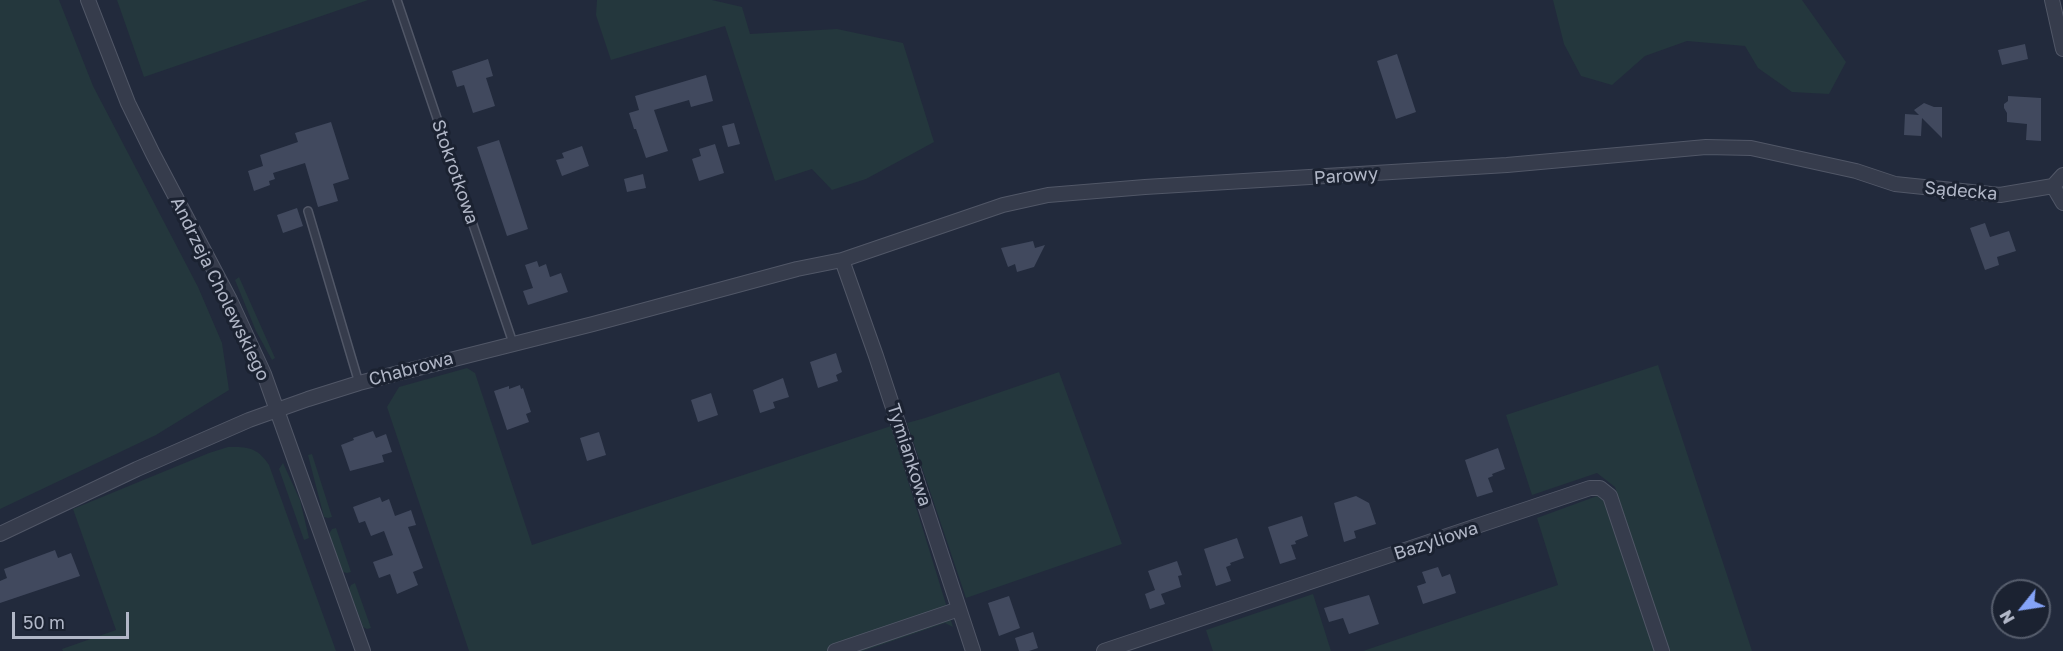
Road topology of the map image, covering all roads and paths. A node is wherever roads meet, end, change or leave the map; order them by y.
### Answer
1 (88, 0) edge
2 (397, 0) edge
3 (2052, 0) edge
4 (2063, 50) edge
5 (1856, 171) joint
6 (2063, 175) edge
7 (2053, 186) junction
8 (2063, 203) edge
9 (308, 212) dead end
10 (842, 260) junction
11 (513, 343) junction
12 (359, 383) junction
13 (277, 410) junction
14 (0, 534) edge
15 (959, 609) junction
16 (363, 651) edge
17 (835, 651) edge
18 (973, 651) edge
19 (1104, 651) edge
20 (1662, 651) edge

1 - 13 street, Andrzeja Cholewskiego
2 - 11 lane, Stokrotkowa
3 - 4 street
5 - 7 street, Sądecka
5 - 10 street, Parowy
6 - 7 street
7 - 8 street
9 - 12 lane
10 - 11 street, Chabrowa
10 - 15 street, Tymiankowa
11 - 12 street, Chabrowa
12 - 13 street, Chabrowa
13 - 14 street, Chabrowa
13 - 16 street, Andrzeja Cholewskiego
15 - 17 street
15 - 18 street, Tymiankowa
19 - 20 street, Bazyliowa

